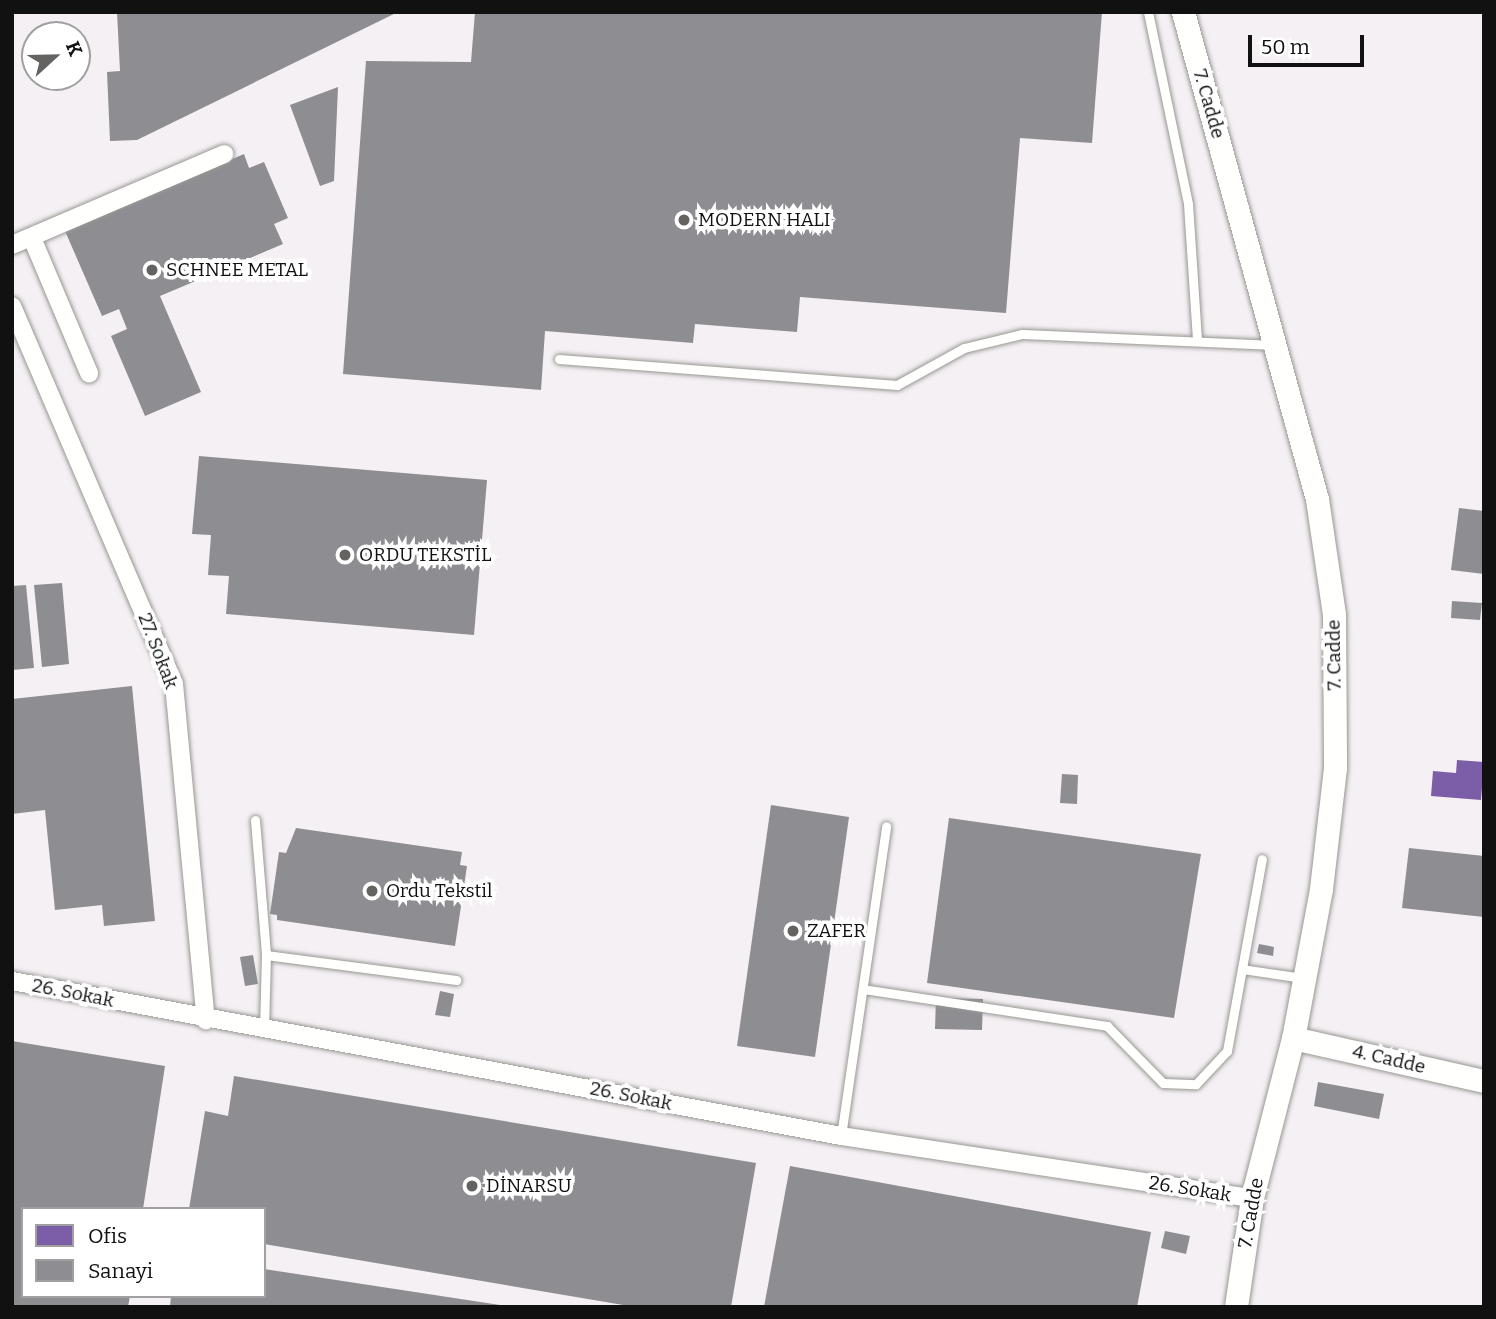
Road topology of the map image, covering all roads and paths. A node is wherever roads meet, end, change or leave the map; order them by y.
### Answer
1 (1148, 12) edge
2 (1183, 12) edge
3 (224, 154) dead end
4 (32, 239) junction
5 (12, 245) edge
6 (12, 306) edge
7 (1198, 338) junction
8 (1276, 345) junction
9 (559, 359) dead end
10 (89, 373) dead end
11 (255, 820) dead end
12 (886, 825) dead end
13 (1262, 859) dead end
14 (266, 955) junction
15 (1242, 969) junction
16 (1305, 978) junction
17 (456, 980) dead end
18 (12, 981) edge
19 (863, 989) junction
20 (206, 1020) junction
21 (264, 1030) junction
22 (1293, 1038) junction
23 (1484, 1081) edge
24 (841, 1136) junction
25 (1252, 1198) junction
26 (1236, 1307) edge

1 - 7 lane
2 - 8 street, 7. Cadde
3 - 4 street
4 - 5 street
4 - 10 street
6 - 20 street, 27. Sokak
7 - 8 lane
7 - 9 lane
8 - 16 street, 7. Cadde
11 - 14 lane
12 - 19 lane
13 - 15 lane
14 - 17 lane
14 - 21 lane
15 - 16 lane
15 - 19 lane
16 - 22 street, 7. Cadde
18 - 20 street, 26. Sokak
19 - 24 lane
20 - 21 street, 26. Sokak
21 - 24 street, 26. Sokak
22 - 23 street, 4. Cadde
22 - 25 street, 7. Cadde
24 - 25 street, 26. Sokak
25 - 26 street, 7. Cadde

